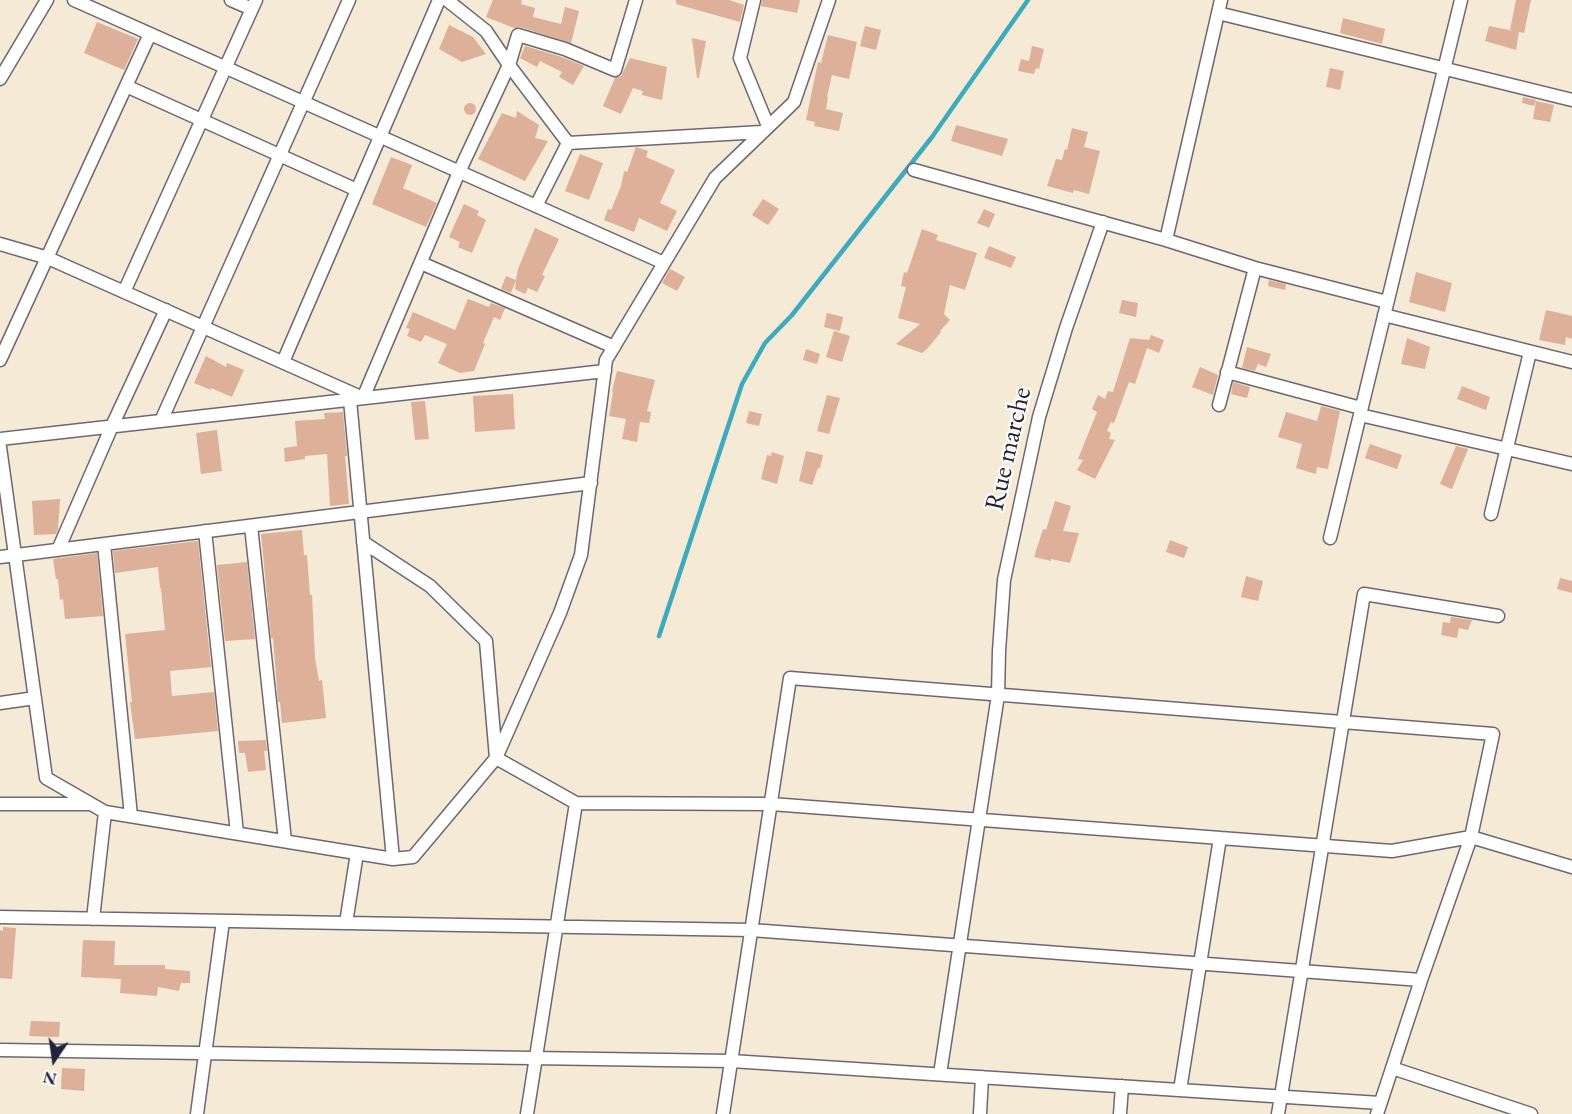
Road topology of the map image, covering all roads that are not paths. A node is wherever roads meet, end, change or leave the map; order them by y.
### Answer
1 (45, 0) edge
2 (74, 0) edge
3 (231, 0) edge
4 (349, 0) edge
5 (438, 0) edge
6 (447, 0) edge
7 (636, 0) edge
8 (754, 0) edge
9 (829, 0) edge
10 (1221, 0) edge
11 (1461, 0) edge
12 (254, 5) edge
13 (1218, 13) junction
14 (150, 34) junction
15 (509, 65) junction
16 (226, 68) junction
17 (1445, 68) junction
18 (0, 79) edge
19 (126, 86) junction
20 (1572, 100) edge
21 (304, 102) junction
22 (202, 120) junction
23 (765, 129) junction
24 (380, 136) junction
25 (568, 143) junction
26 (280, 155) junction
27 (914, 170) dead end
28 (459, 172) junction
29 (357, 190) junction
30 (536, 206) junction
31 (1102, 222) junction
32 (1166, 240) junction
33 (0, 244) edge
34 (48, 258) junction
35 (421, 263) junction
36 (664, 263) junction
37 (1255, 267) junction
38 (124, 292) junction
39 (1388, 302) junction
40 (166, 310) junction
41 (1384, 315) junction
42 (203, 327) junction
43 (614, 347) junction
44 (1530, 352) junction
45 (0, 360) edge
46 (283, 362) junction
47 (1572, 362) edge
48 (605, 371) junction
49 (1227, 372) junction
50 (363, 398) junction
51 (350, 400) junction
52 (1219, 405) dead end
53 (1361, 411) junction
54 (162, 421) junction
55 (112, 426) junction
56 (0, 439) edge
57 (0, 447) edge
58 (1507, 449) junction
59 (1572, 464) edge
60 (591, 483) junction
61 (360, 512) junction
62 (1491, 514) dead end
63 (251, 526) junction
64 (205, 531) junction
65 (1330, 538) dead end
66 (363, 542) junction
67 (104, 544) junction
68 (58, 550) junction
69 (15, 555) junction
70 (0, 557) edge
71 (1498, 616) dead end
72 (998, 695) junction
73 (35, 698) junction
74 (0, 702) edge
75 (1343, 722) junction
76 (496, 758) junction
77 (576, 803) junction
78 (0, 804) edge
79 (91, 804) junction
80 (771, 804) junction
81 (105, 812) junction
82 (131, 816) junction
83 (979, 820) junction
84 (237, 833) junction
85 (1471, 837) junction
86 (1220, 838) junction
87 (285, 841) junction
88 (1323, 846) junction
89 (357, 853) junction
90 (393, 859) junction
91 (1572, 867) edge
92 (0, 917) edge
93 (93, 919) junction
94 (223, 921) junction
95 (346, 923) junction
96 (557, 926) junction
97 (751, 930) junction
98 (960, 945) junction
99 (1200, 963) junction
100 (1302, 971) junction
101 (1421, 980) junction
102 (0, 1050) edge
103 (205, 1053) junction
104 (536, 1058) junction
105 (731, 1061) junction
106 (1392, 1068) junction
107 (940, 1074) junction
108 (982, 1077) junction
109 (1122, 1086) junction
110 (1180, 1090) junction
111 (1282, 1097) junction
112 (1379, 1109) edge
113 (1507, 1110) edge
114 (197, 1114) edge
115 (527, 1114) edge
116 (723, 1114) edge
117 (980, 1114) edge
118 (1120, 1114) edge
119 (1278, 1114) edge
120 (1531, 1114) edge

1 - 18 street
2 - 14 street
3 - 12 street
4 - 21 street
5 - 24 street
6 - 15 street
7 - 15 street
8 - 23 street
9 - 23 street
10 - 13 street
11 - 17 street
12 - 16 street
13 - 17 street
13 - 32 street
14 - 16 street
14 - 19 street
15 - 25 street
15 - 28 street
16 - 21 street
16 - 22 street
17 - 20 street
17 - 39 street
19 - 22 street
19 - 34 street
21 - 24 street
21 - 26 street
22 - 26 street
22 - 38 street
23 - 25 street
23 - 36 street
24 - 28 street
24 - 29 street
25 - 30 street
26 - 29 street
26 - 42 street
27 - 31 street
28 - 30 street
28 - 35 street
29 - 46 street
30 - 36 street
31 - 32 street
31 - 72 street, Rue marche
32 - 37 street
33 - 34 street
34 - 38 street
34 - 45 street
35 - 43 street
35 - 50 street
36 - 43 street
37 - 39 street
37 - 49 street
38 - 40 street
39 - 41 street
40 - 42 street
40 - 55 street
41 - 44 street
41 - 53 street
42 - 46 street
42 - 54 street
43 - 48 street
44 - 47 street
44 - 58 street
46 - 50 street
48 - 50 street
48 - 60 street
49 - 52 street
49 - 53 street
50 - 51 street
51 - 54 street
51 - 61 street
53 - 58 street
53 - 65 street
54 - 55 street
55 - 56 street
55 - 68 street
57 - 69 street
58 - 59 street
58 - 62 street
60 - 61 street
60 - 76 street
61 - 63 street
61 - 66 street
63 - 64 street
63 - 87 street
64 - 67 street
64 - 84 street
66 - 76 street
66 - 90 street
67 - 68 street
67 - 82 street
68 - 69 street
69 - 70 street
69 - 73 street
71 - 75 street
72 - 75 street
72 - 80 street
72 - 83 street, Rue marche
73 - 74 street
73 - 79 street
75 - 85 street
75 - 88 street
76 - 77 street
76 - 90 street
77 - 80 street
77 - 96 street
78 - 79 street
79 - 81 street
80 - 83 street
80 - 97 street
81 - 82 street
81 - 93 street
82 - 84 street
83 - 86 street
83 - 98 street, Rue marche
84 - 87 street
85 - 88 street
85 - 91 street
85 - 101 street
86 - 88 street
86 - 99 street
87 - 89 street
88 - 100 street
89 - 90 street
89 - 95 street
92 - 93 street
93 - 94 street
94 - 95 street
94 - 103 street
95 - 96 street
96 - 97 street
96 - 104 street
97 - 98 street
97 - 105 street
98 - 99 street
98 - 107 street, Rue marche
99 - 100 street
99 - 110 street
100 - 101 street
100 - 111 street
101 - 106 street
102 - 103 street
103 - 104 street
103 - 114 street
104 - 105 street
104 - 115 street
105 - 107 street
105 - 116 street
106 - 112 street
106 - 113 street
107 - 108 street
108 - 109 street
108 - 117 street
109 - 110 street
109 - 118 street
110 - 111 street
111 - 112 street
111 - 119 street
113 - 120 street

